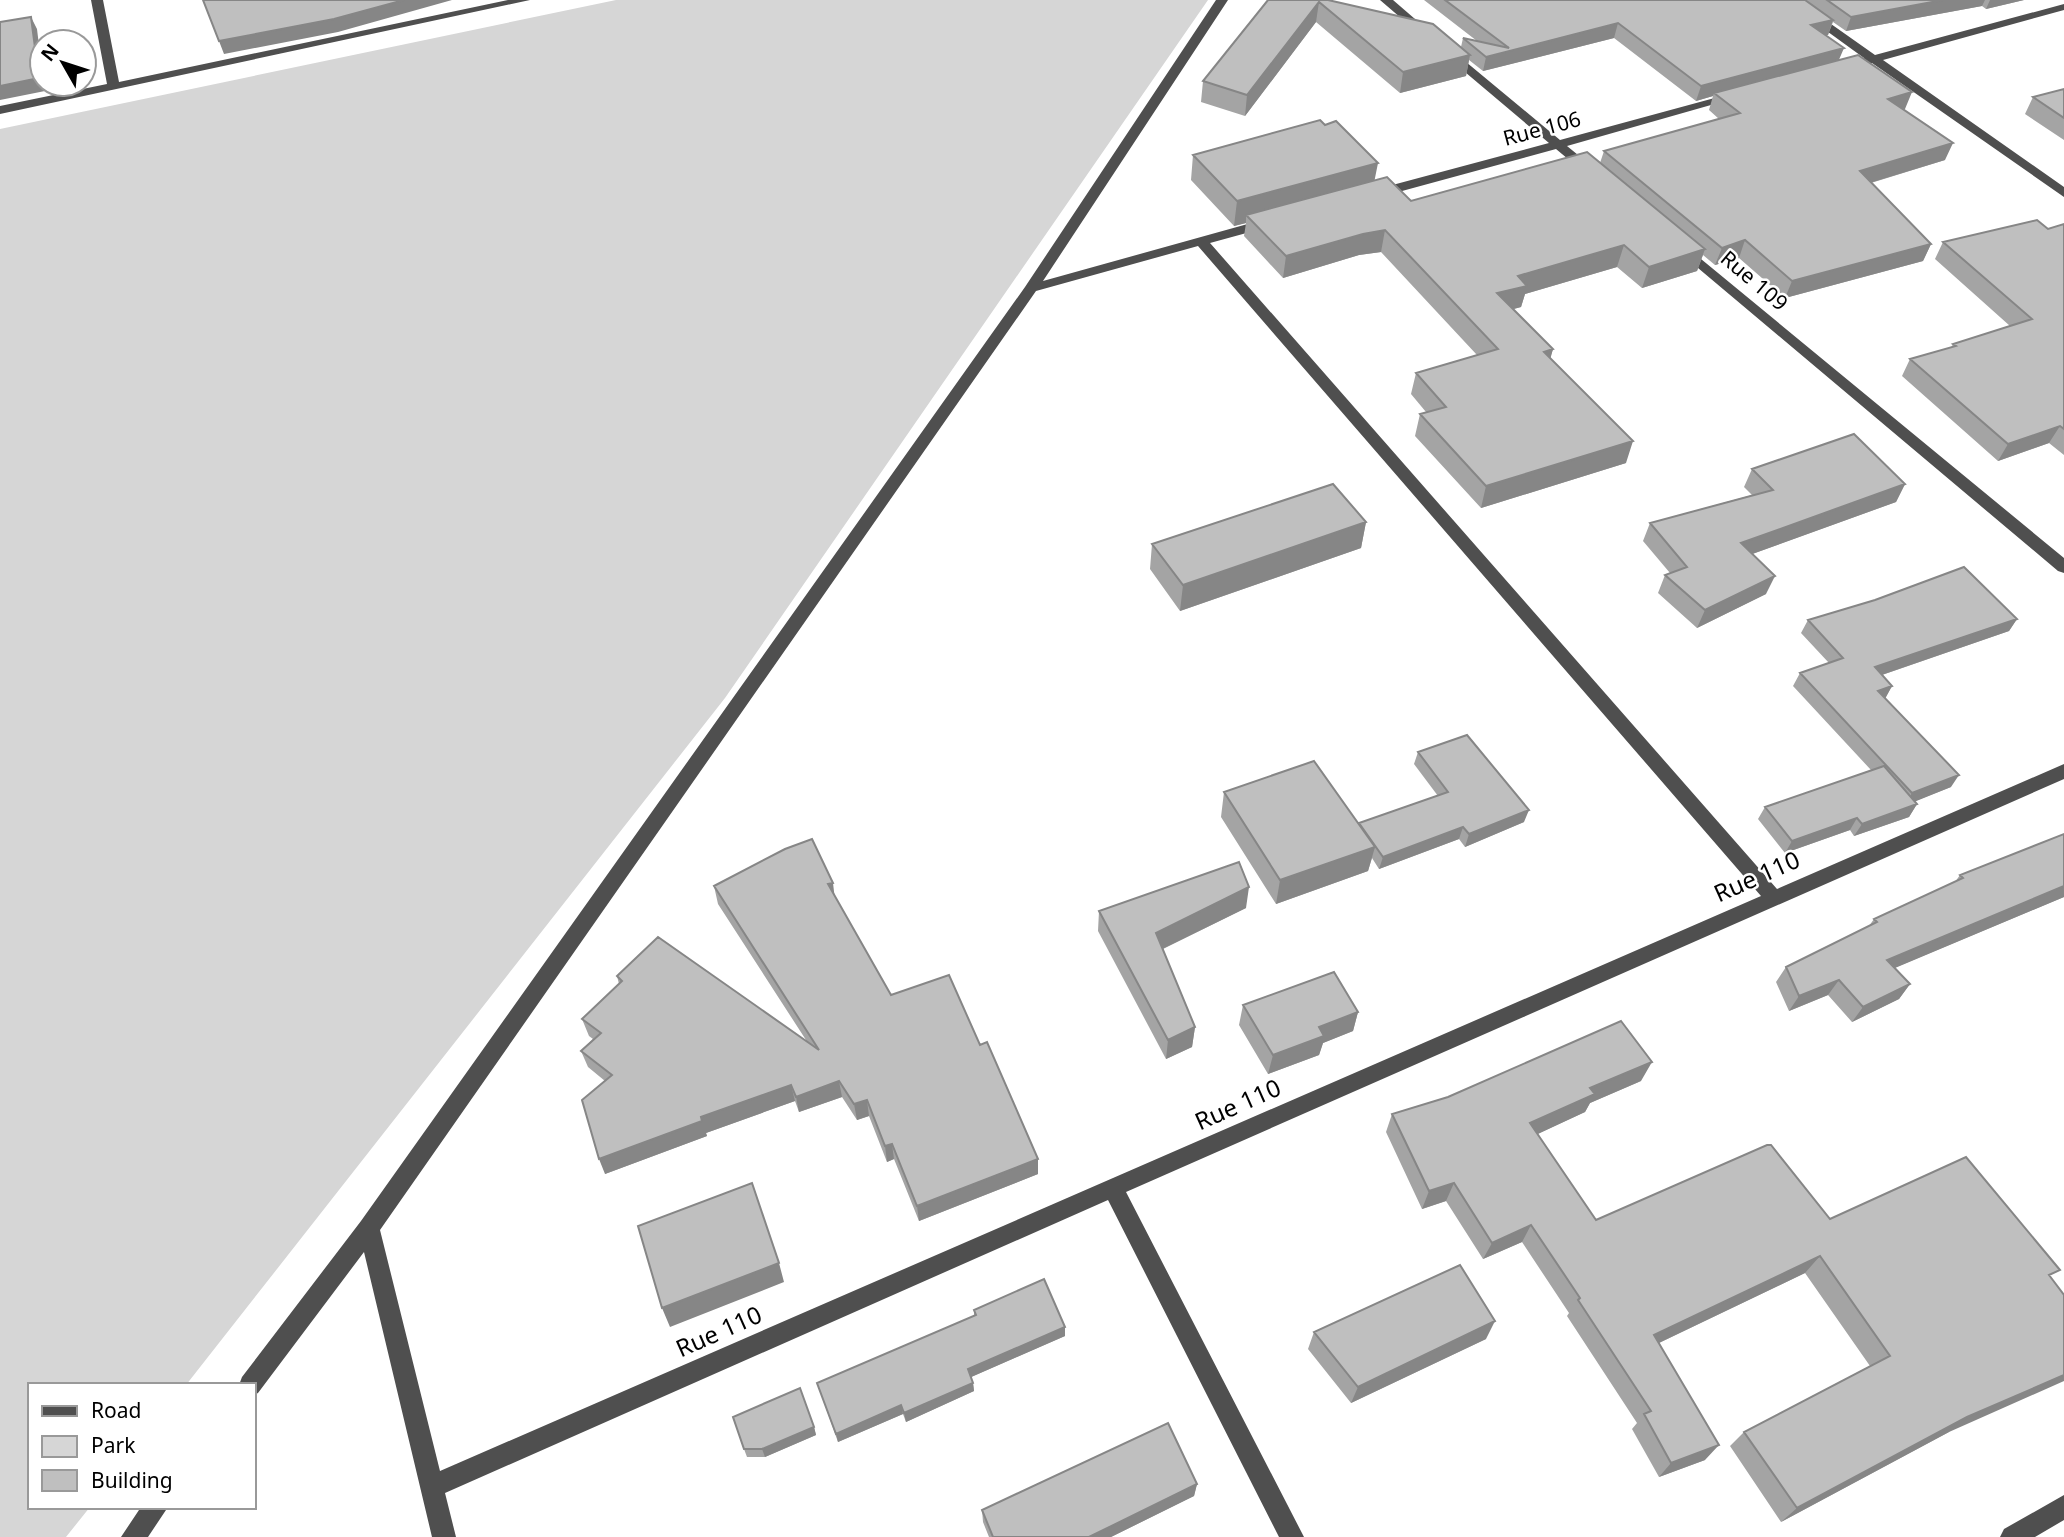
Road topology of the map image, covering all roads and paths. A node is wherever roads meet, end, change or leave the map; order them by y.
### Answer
1 (97, 0) edge
2 (524, 0) edge
3 (1222, 0) edge
4 (1386, 0) edge
5 (1790, 0) edge
6 (2064, 7) edge
7 (1873, 59) junction
8 (1834, 69) edge
9 (114, 87) junction
10 (1742, 94) edge
11 (0, 110) edge
12 (1558, 144) junction
13 (1600, 180) edge
14 (2064, 193) edge
15 (1360, 198) edge
16 (1280, 220) edge
17 (1201, 241) junction
18 (1674, 241) edge
19 (1031, 288) junction
20 (2064, 568) edge
21 (2064, 771) edge
22 (1774, 898) junction
23 (1113, 1188) junction
24 (369, 1228) junction
25 (252, 1383) edge
26 (433, 1486) junction
27 (2064, 1507) edge
28 (154, 1509) edge
29 (133, 1537) edge
30 (444, 1537) edge
31 (1292, 1537) edge
32 (2012, 1537) edge

1 - 9 street
2 - 9 street
3 - 19 street
4 - 12 street
5 - 7 street
6 - 7 street
7 - 8 street
7 - 14 street
9 - 11 street
10 - 12 street, Rue 106
12 - 13 street
12 - 15 street, Rue 106
16 - 17 street
17 - 19 street
17 - 22 street
18 - 20 street, Rue 109
19 - 24 street
21 - 22 street, Rue 110
22 - 23 street, Rue 110
23 - 26 street, Rue 110
23 - 31 street
24 - 25 street
24 - 26 street
26 - 30 street
27 - 32 street
28 - 29 street

